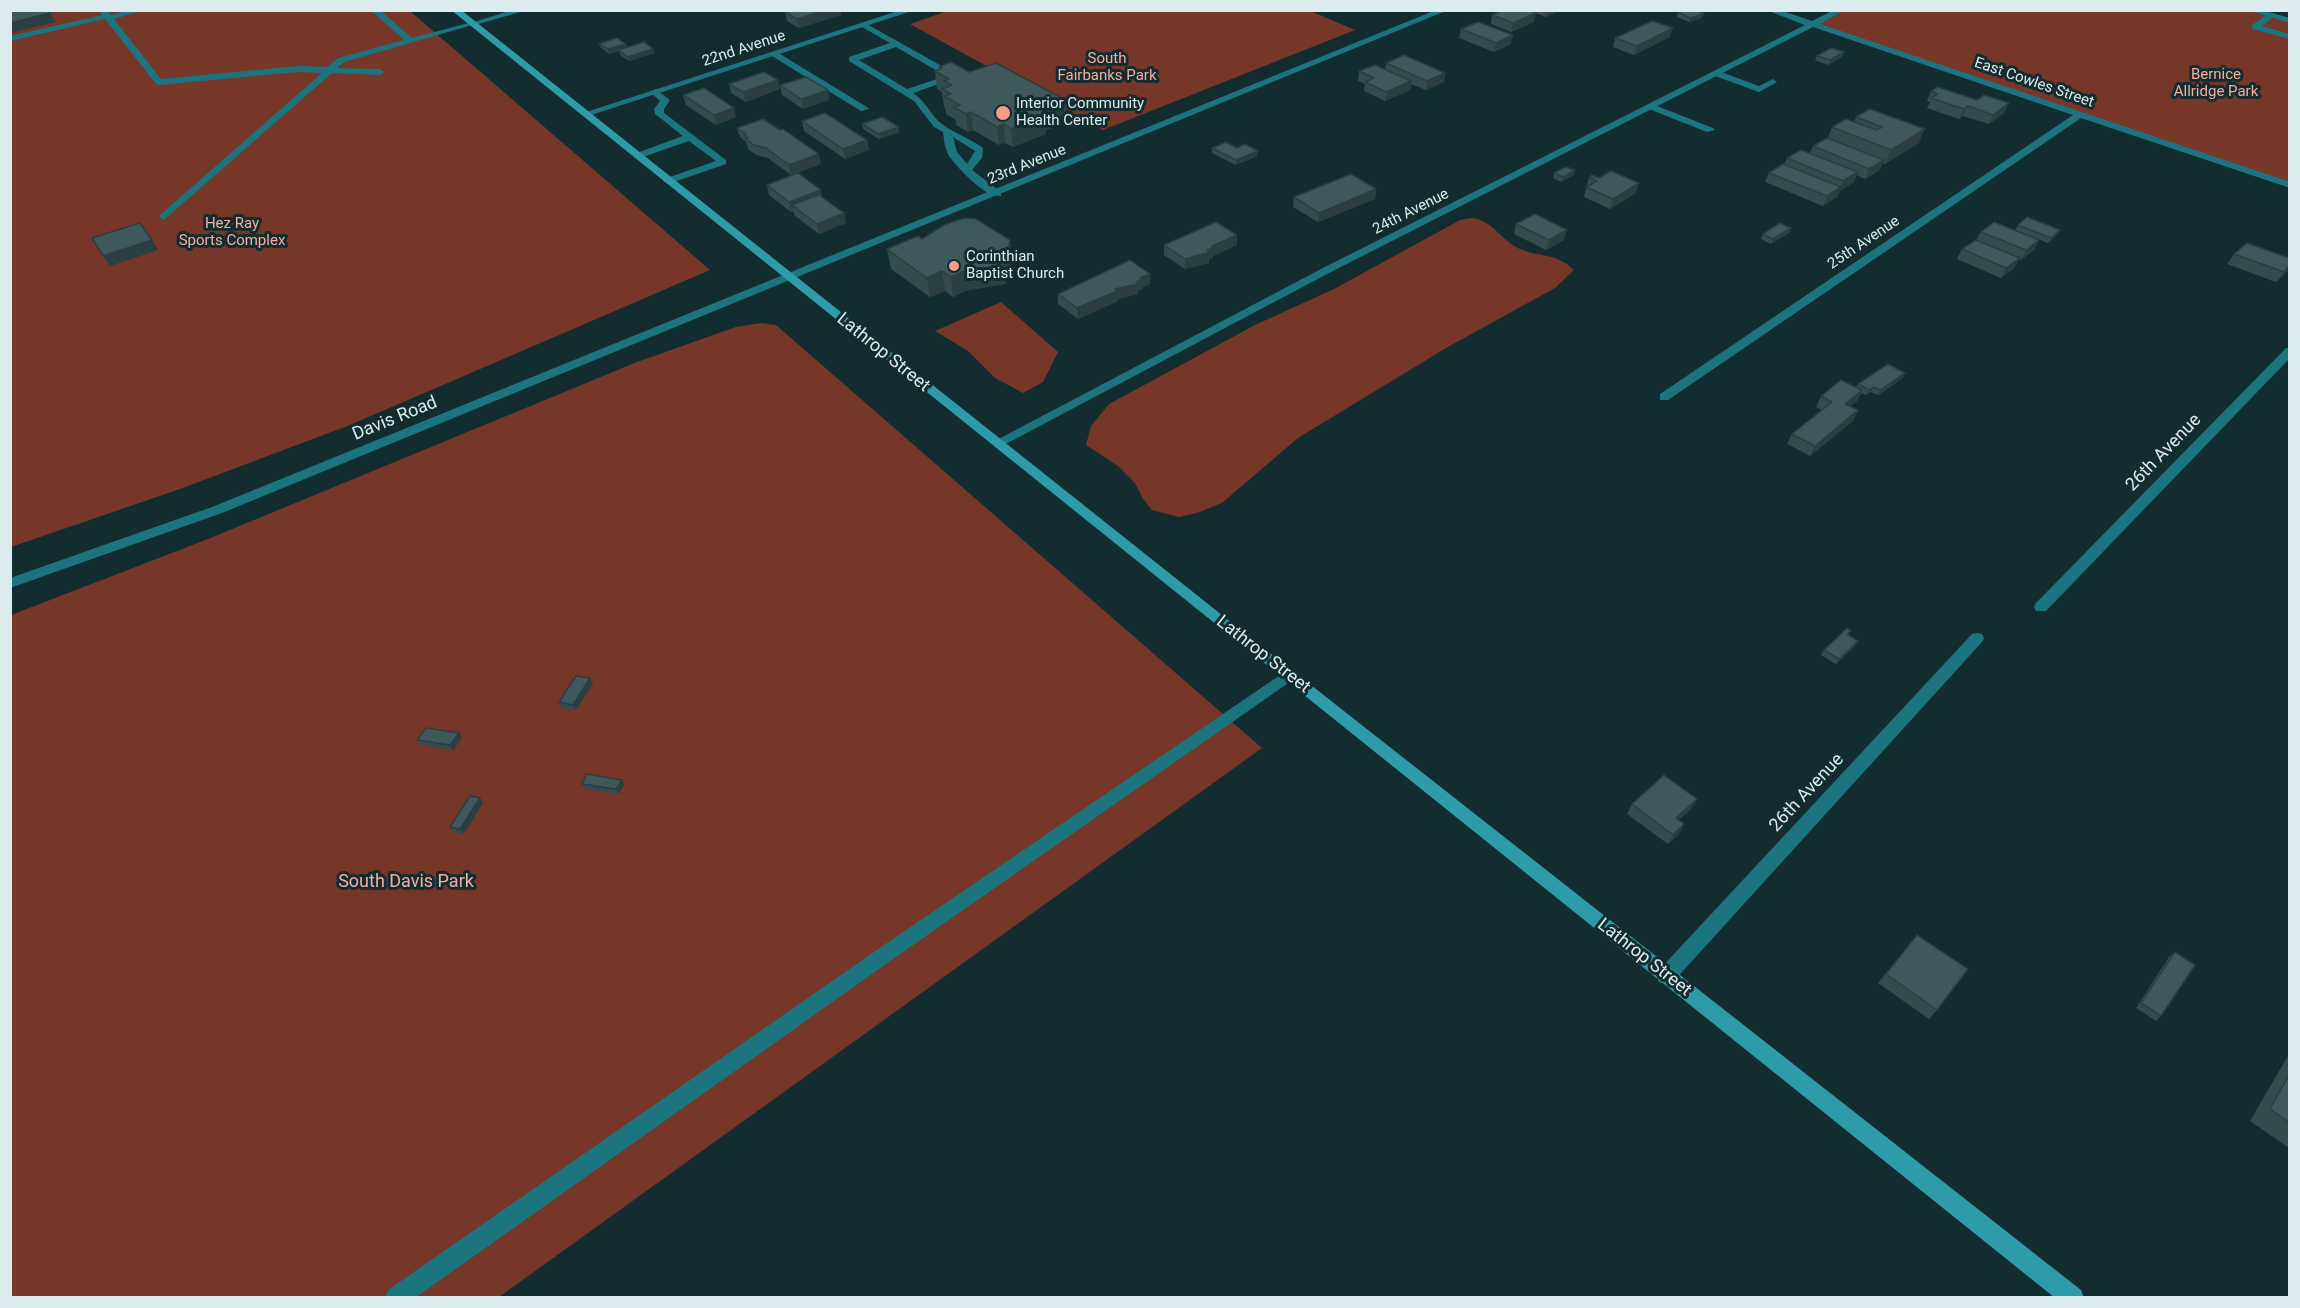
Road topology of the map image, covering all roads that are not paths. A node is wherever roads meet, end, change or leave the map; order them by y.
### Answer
1 (140, 10) edge
2 (375, 10) edge
3 (455, 10) edge
4 (523, 10) edge
5 (911, 10) edge
6 (1444, 10) edge
7 (1770, 10) edge
8 (1840, 10) edge
9 (2251, 10) edge
10 (107, 15) edge
11 (2271, 16) junction
12 (2289, 21) edge
13 (472, 24) junction
14 (865, 25) junction
15 (1813, 25) junction
16 (2289, 37) edge
17 (10, 39) edge
18 (410, 41) junction
19 (897, 44) junction
20 (775, 54) junction
21 (330, 70) junction
22 (380, 72) dead end
23 (1718, 74) junction
24 (1773, 82) dead end
25 (1759, 89) junction
26 (655, 92) junction
27 (907, 92) junction
28 (1744, 97) dead end
29 (1652, 107) junction
30 (864, 109) dead end
31 (585, 114) junction
32 (2080, 114) junction
33 (1710, 130) dead end
34 (947, 131) junction
35 (691, 137) junction
36 (637, 156) junction
37 (967, 170) junction
38 (668, 181) junction
39 (2289, 185) edge
40 (997, 194) junction
41 (164, 217) dead end
42 (788, 277) junction
43 (2289, 351) edge
44 (1664, 397) dead end
45 (997, 443) junction
46 (10, 583) edge
47 (2041, 608) dead end
48 (1977, 638) dead end
49 (1289, 675) junction
50 (1666, 976) junction
51 (396, 1298) edge
52 (2073, 1298) edge

1 - 10 street
2 - 18 street
3 - 13 main road, Lathrop Street
4 - 13 street
5 - 14 street, 22nd Avenue
6 - 40 street, 23rd Avenue
7 - 15 street, East Cowles Street
8 - 15 street, 24th Avenue
9 - 11 street
10 - 17 street
10 - 21 street
11 - 12 street
11 - 16 street
13 - 18 street
13 - 31 main road, Lathrop Street
14 - 19 street
14 - 20 street, 22nd Avenue
15 - 23 street, 24th Avenue
15 - 32 street, East Cowles Street
18 - 21 street
19 - 27 street
19 - 27 street
20 - 26 street, 22nd Avenue
20 - 30 street
21 - 22 street
21 - 41 street
23 - 25 street
23 - 29 street, 24th Avenue
24 - 25 street
25 - 28 street
26 - 31 street, 22nd Avenue
26 - 35 street
27 - 34 street
29 - 33 street
29 - 45 street, 24th Avenue
31 - 36 main road, Lathrop Street
32 - 39 street, East Cowles Street
32 - 44 street, 25th Avenue
34 - 37 street
34 - 37 street
35 - 36 street
35 - 38 street
36 - 38 main road, Lathrop Street
37 - 40 street
38 - 42 main road, Lathrop Street
40 - 42 street, 23rd Avenue
42 - 45 main road, Lathrop Street
42 - 46 street, Davis Road
43 - 47 street, 26th Avenue
45 - 49 main road, Lathrop Street
48 - 50 street, 26th Avenue
49 - 50 main road, Lathrop Street
49 - 51 street
50 - 52 main road, Lathrop Street

